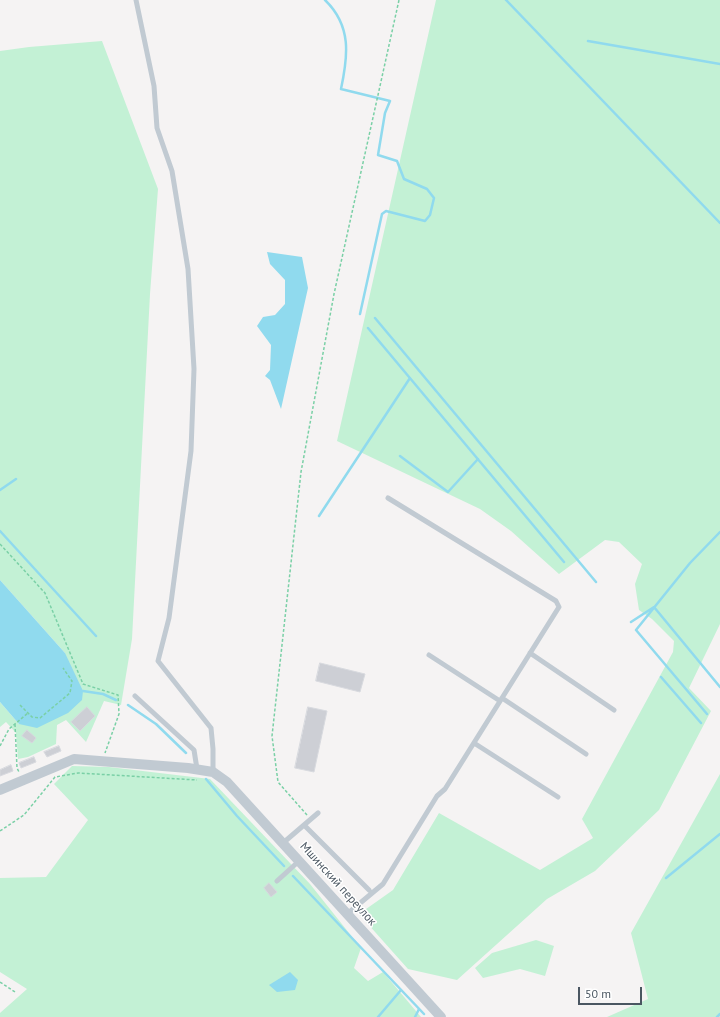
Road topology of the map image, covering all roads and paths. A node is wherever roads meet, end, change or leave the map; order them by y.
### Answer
1 (136, 0) edge
2 (399, 0) edge
3 (388, 498) dead end
4 (0, 544) edge
5 (530, 653) junction
6 (429, 655) dead end
7 (63, 668) dead end
8 (135, 696) dead end
9 (501, 700) junction
10 (20, 705) dead end
11 (614, 710) dead end
12 (28, 712) junction
13 (15, 724) junction
14 (474, 743) junction
15 (0, 746) edge
16 (586, 754) dead end
17 (104, 756) dead end
18 (205, 771) junction
19 (20, 776) dead end
20 (0, 790) edge
21 (558, 797) dead end
22 (318, 813) dead end
23 (310, 819) junction
24 (304, 825) junction
25 (0, 831) edge
26 (283, 843) junction
27 (299, 861) junction
28 (277, 881) dead end
29 (369, 890) dead end
30 (347, 914) junction
31 (0, 982) edge
32 (15, 992) dead end
33 (435, 1015) edge

1 - 18 lane
2 - 23 path
3 - 5 lane
4 - 17 path
5 - 9 lane
5 - 11 lane
6 - 9 lane
7 - 12 path
8 - 18 lane
9 - 14 lane
9 - 16 lane
10 - 12 path
12 - 13 path
13 - 15 path
13 - 19 path
14 - 21 lane
14 - 30 lane
18 - 20 street
18 - 25 path
18 - 26 street, Мшинский переулок
22 - 23 lane
23 - 24 lane
24 - 26 lane
24 - 29 lane
26 - 27 street, Мшинский переулок
27 - 28 lane
27 - 30 street, Мшинский переулок
30 - 33 street, Мшинский переулок
31 - 32 path

